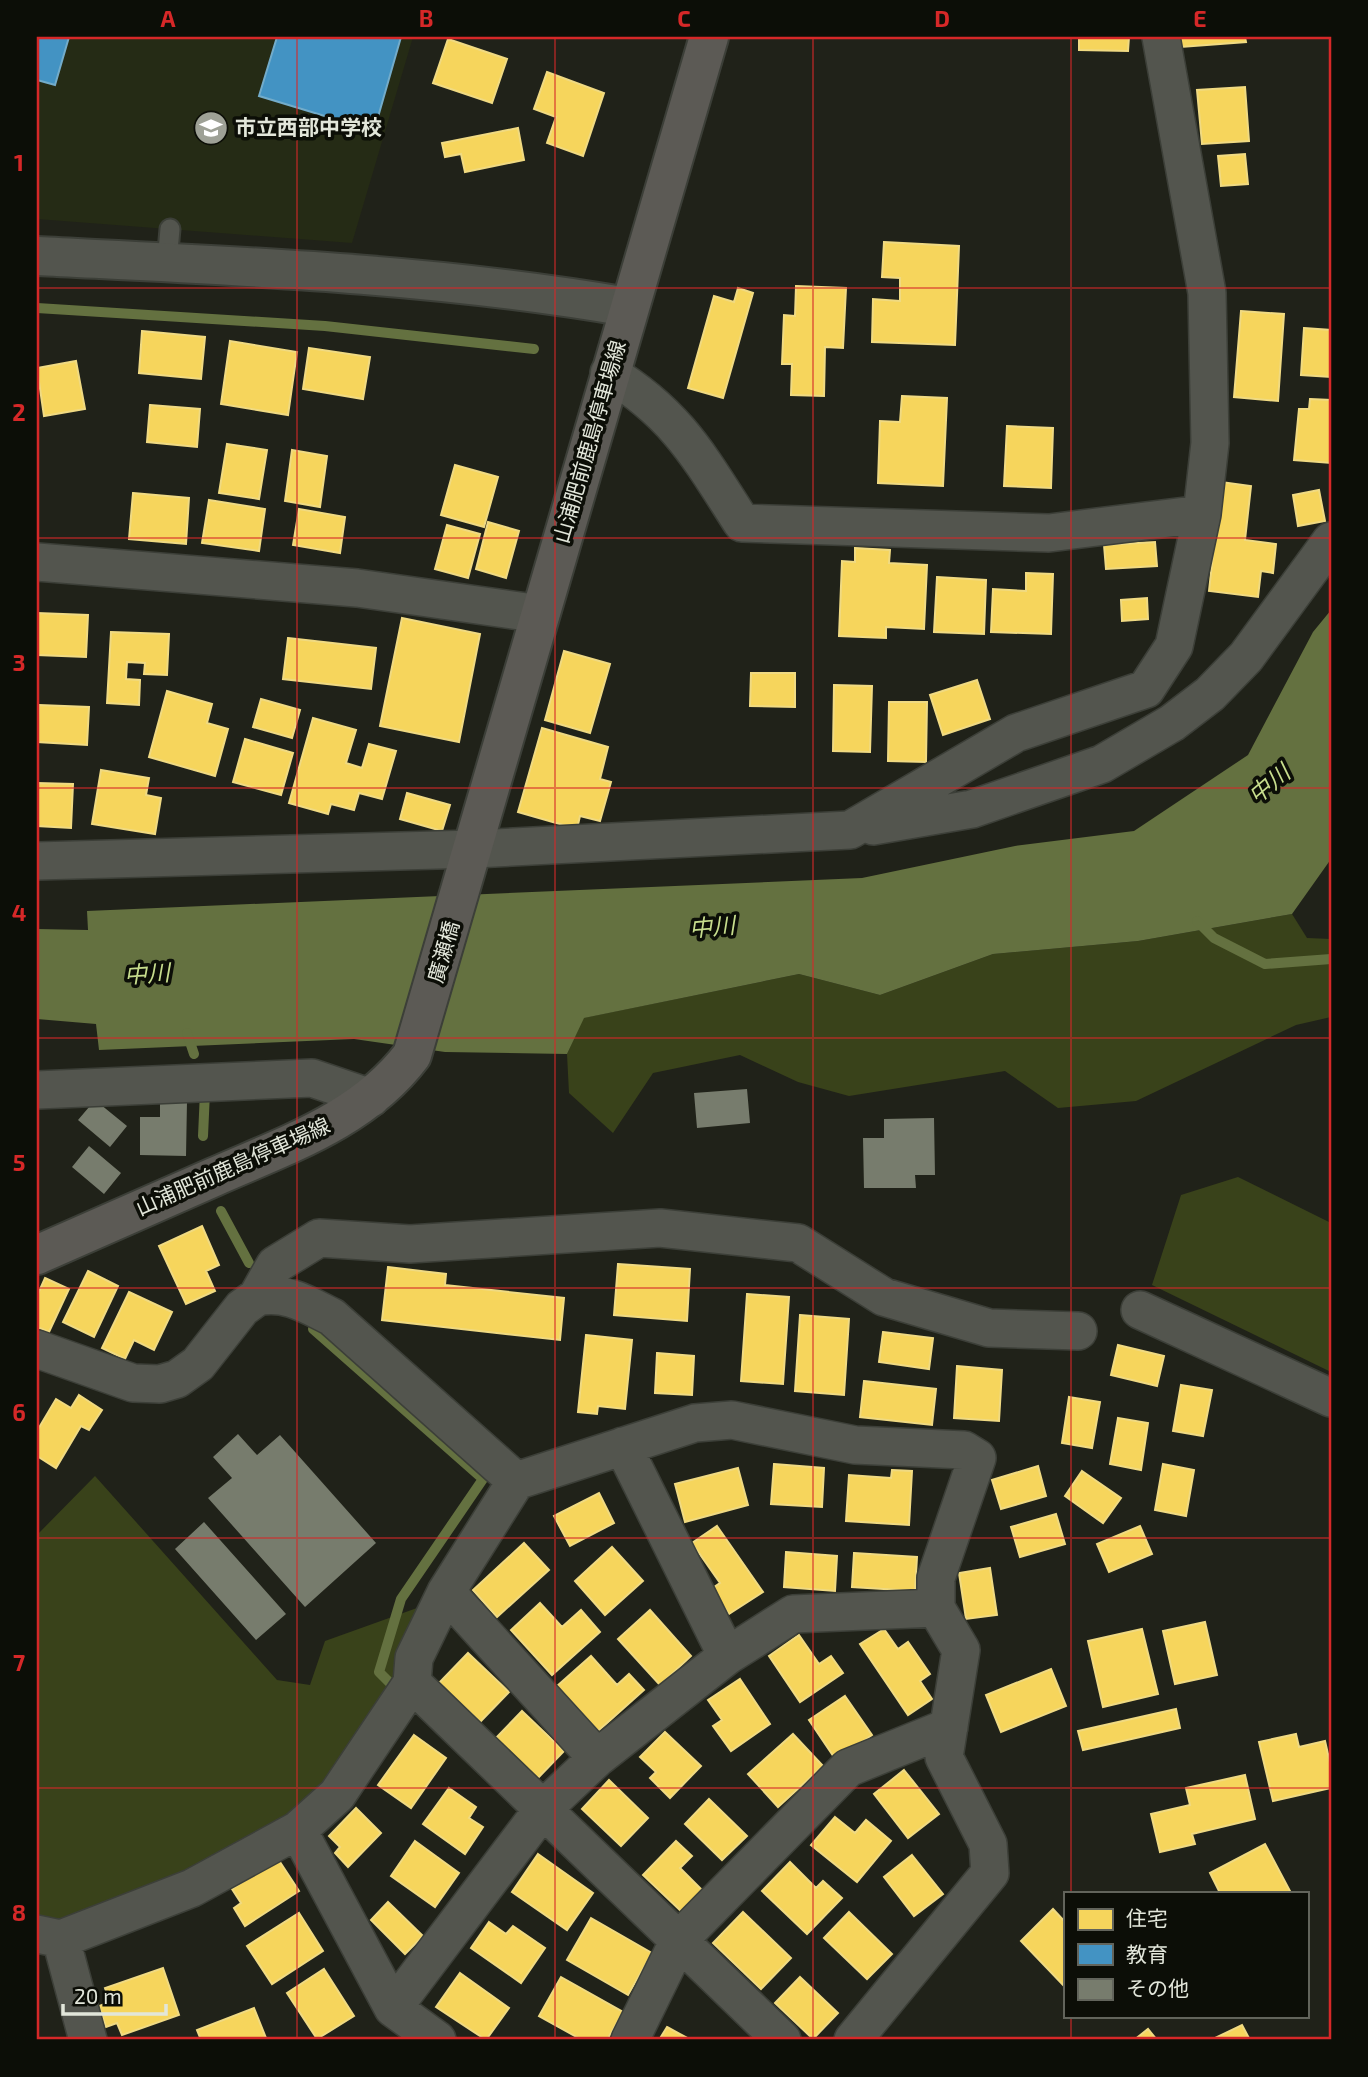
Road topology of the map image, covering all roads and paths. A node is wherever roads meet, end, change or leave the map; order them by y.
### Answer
1 (709, 37) edge
2 (1161, 37) edge
3 (37, 256) edge
4 (628, 307) junction
5 (609, 373) junction
6 (1202, 514) junction
7 (1331, 541) edge
8 (37, 562) edge
9 (541, 614) junction
10 (1146, 689) junction
11 (1172, 723) junction
12 (850, 830) junction
13 (474, 849) junction
14 (37, 861) edge
15 (412, 1055) joint
16 (37, 1090) edge
17 (371, 1098) junction
18 (37, 1255) edge
19 (257, 1297) junction
20 (1140, 1310) dead end
21 (1078, 1331) dead end
22 (37, 1349) edge
23 (1331, 1398) edge
24 (624, 1446) junction
25 (516, 1480) junction
26 (446, 1592) junction
27 (936, 1608) junction
28 (727, 1656) junction
29 (412, 1683) junction
30 (948, 1727) junction
31 (597, 1758) junction
32 (543, 1809) junction
33 (298, 1830) junction
34 (49, 1936) edge
35 (679, 1940) junction
36 (393, 2008) junction
37 (88, 2040) edge
38 (437, 2040) edge
39 (630, 2040) edge
40 (782, 2040) edge
41 (853, 2040) edge

1 - 4 main road, 山浦肥前鹿島停車場線
2 - 6 street
3 - 4 street
4 - 5 main road, 山浦肥前鹿島停車場線
5 - 6 street
5 - 9 main road, 山浦肥前鹿島停車場線
6 - 10 street
7 - 11 street
8 - 9 street
9 - 13 main road, 山浦肥前鹿島停車場線
10 - 11 street
10 - 12 street
11 - 12 street
12 - 13 street
13 - 14 street
13 - 15 main road, 廣瀬橋
15 - 17 main road, 山浦肥前鹿島停車場線
16 - 17 street
17 - 18 main road, 山浦肥前鹿島停車場線
19 - 21 street
19 - 22 street
19 - 25 street
20 - 23 street
24 - 25 street
24 - 27 street
24 - 28 street
25 - 26 street
26 - 29 street
26 - 31 street
27 - 28 street
27 - 30 street
28 - 31 street
29 - 32 street
29 - 33 street
30 - 35 street
30 - 41 street
31 - 32 street
32 - 35 street
32 - 36 street
33 - 34 street
33 - 36 street
34 - 37 street
35 - 39 street
35 - 40 street
36 - 38 street

